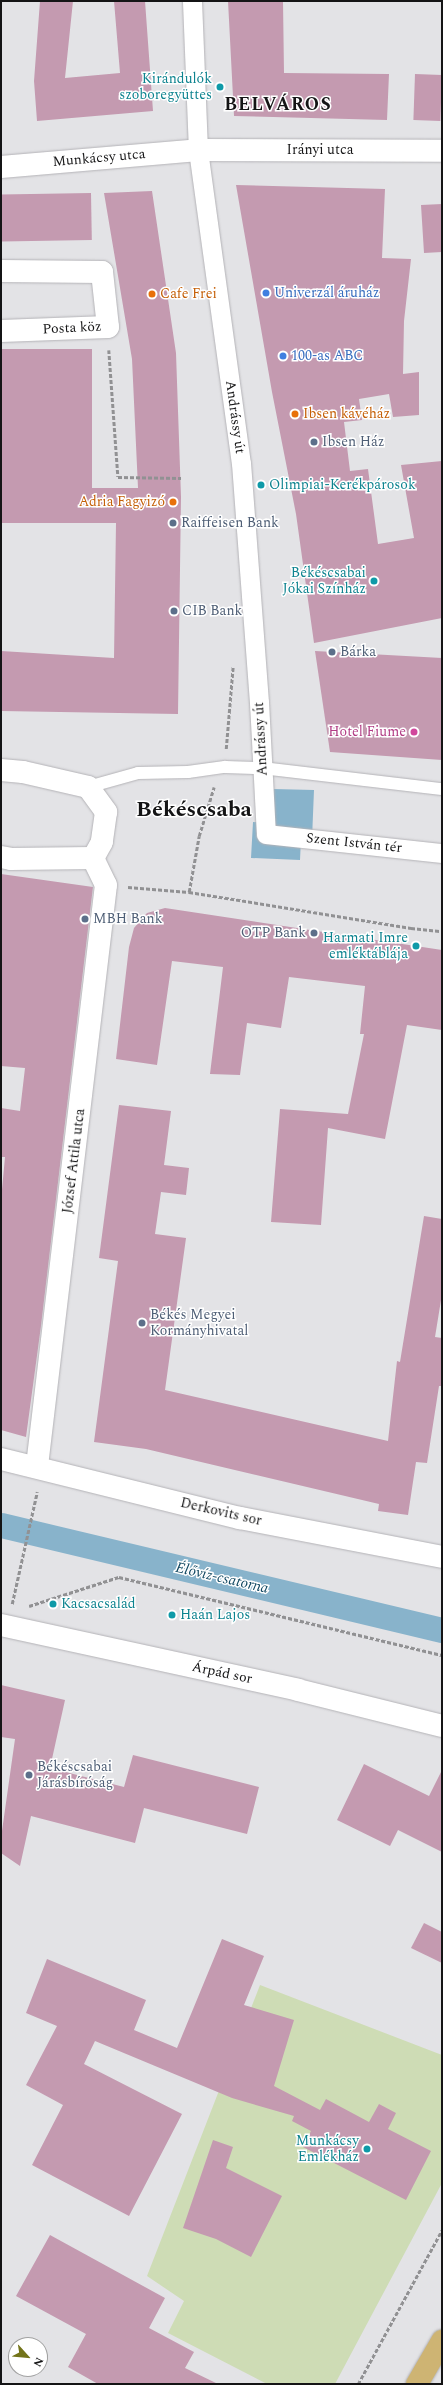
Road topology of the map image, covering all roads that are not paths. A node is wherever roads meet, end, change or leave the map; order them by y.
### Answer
1 (192, 1) edge
2 (198, 150) junction
3 (442, 151) edge
4 (1, 166) edge
5 (1, 271) edge
6 (1, 331) edge
7 (262, 768) junction
8 (1, 770) edge
9 (88, 787) junction
10 (442, 788) edge
11 (266, 834) joint
12 (442, 853) edge
13 (1, 857) edge
14 (93, 858) junction
15 (1, 1459) edge
16 (42, 1467) junction
17 (442, 1557) edge
18 (4, 1629) edge
19 (442, 1726) edge
20 (442, 2341) edge
21 (417, 2384) edge

1 - 2 street, Andrássy út
2 - 3 street, Irányi utca
2 - 4 street, Munkácsy utca
2 - 7 street, Andrássy út
5 - 6 street, Posta köz
7 - 9 lane
7 - 10 lane
7 - 11 street, Andrássy út
8 - 9 street
9 - 14 street
11 - 12 street, Szent István tér
13 - 14 street
14 - 16 street, József Attila utca
15 - 16 street, Derkovits sor
16 - 17 street, Derkovits sor
18 - 19 street, Árpád sor
20 - 21 main road

